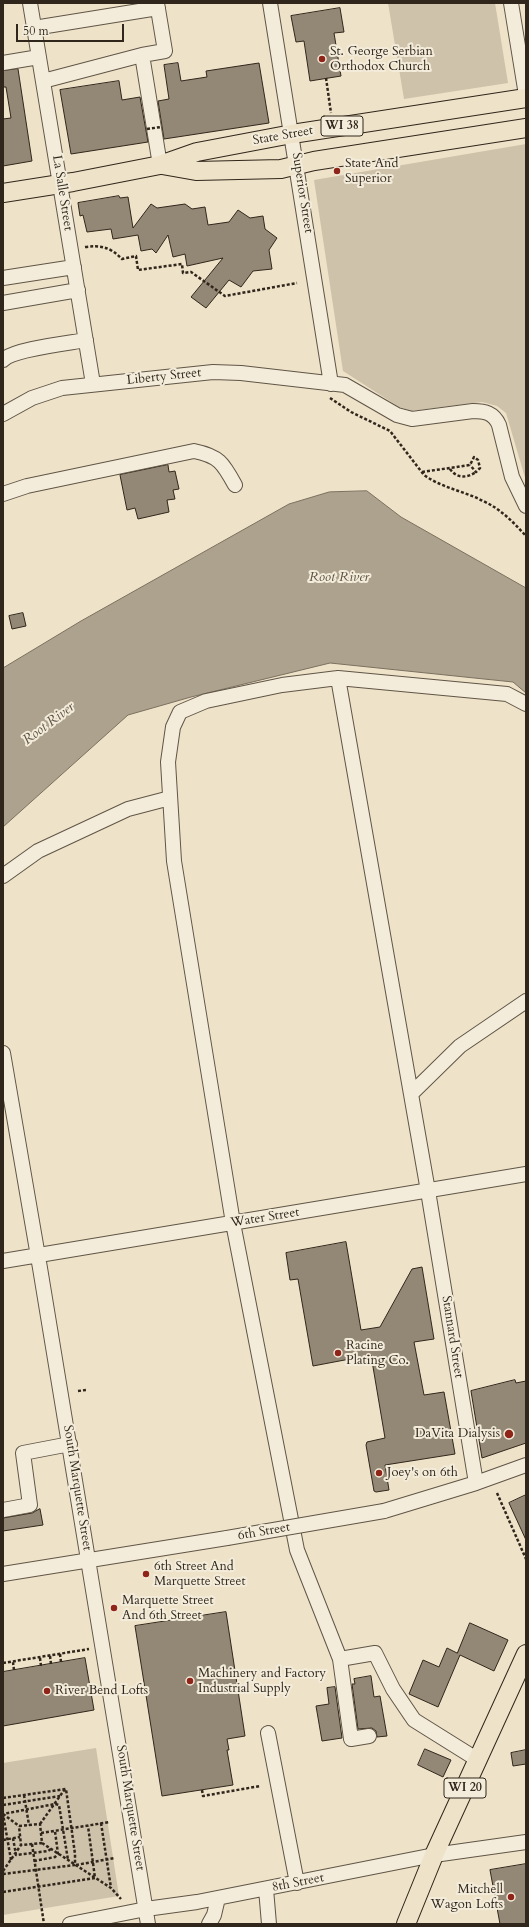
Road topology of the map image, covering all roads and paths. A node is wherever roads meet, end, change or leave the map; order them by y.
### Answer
1 (30, 3) edge
2 (270, 3) edge
3 (511, 3) edge
4 (158, 6) edge
5 (34, 28) junction
6 (142, 55) junction
7 (39, 57) junction
8 (3, 63) edge
9 (326, 78) dead end
10 (43, 81) junction
11 (526, 97) edge
12 (331, 113) dead end
13 (161, 127) dead end
14 (526, 128) edge
15 (147, 129) dead end
16 (292, 134) junction
17 (160, 165) junction
18 (297, 165) junction
19 (60, 184) junction
20 (3, 193) edge
21 (84, 247) dead end
22 (74, 267) junction
23 (3, 278) edge
24 (297, 283) dead end
25 (78, 290) junction
26 (3, 303) edge
27 (86, 340) junction
28 (3, 360) edge
29 (94, 384) junction
30 (330, 390) junction
31 (3, 414) edge
32 (470, 465) junction
33 (450, 469) junction
34 (421, 472) junction
35 (476, 472) junction
36 (235, 485) dead end
37 (3, 494) edge
38 (526, 506) edge
39 (526, 536) edge
40 (338, 678) junction
41 (526, 704) edge
42 (170, 798) junction
43 (3, 876) edge
44 (526, 1001) edge
45 (3, 1053) edge
46 (411, 1094) junction
47 (526, 1174) edge
48 (428, 1191) junction
49 (233, 1223) junction
50 (38, 1256) junction
51 (3, 1261) edge
52 (86, 1390) dead end
53 (78, 1391) dead end
54 (70, 1444) junction
55 (524, 1467) edge
56 (476, 1483) junction
57 (497, 1493) dead end
58 (3, 1510) edge
59 (89, 1559) junction
60 (526, 1559) edge
61 (3, 1574) edge
62 (103, 1647) junction
63 (60, 1654) junction
64 (526, 1654) edge
65 (50, 1656) junction
66 (40, 1658) junction
67 (340, 1659) junction
68 (13, 1662) junction
69 (62, 1662) dead end
70 (3, 1664) edge
71 (51, 1664) dead end
72 (41, 1666) dead end
73 (14, 1670) dead end
74 (268, 1733) dead end
75 (369, 1736) dead end
76 (478, 1760) junction
77 (260, 1786) dead end
78 (66, 1789) junction
79 (202, 1790) dead end
80 (24, 1795) junction
81 (60, 1796) junction
82 (3, 1798) edge
83 (25, 1802) junction
84 (55, 1804) junction
85 (3, 1806) edge
86 (26, 1809) junction
87 (3, 1814) edge
88 (110, 1822) dead end
89 (40, 1824) junction
90 (101, 1824) junction
91 (29, 1825) junction
92 (19, 1826) junction
93 (88, 1826) junction
94 (71, 1828) junction
95 (63, 1829) junction
96 (55, 1831) junction
97 (41, 1833) junction
98 (20, 1837) junction
99 (13, 1838) junction
100 (7, 1839) junction
101 (3, 1840) edge
102 (526, 1842) edge
103 (42, 1843) junction
104 (32, 1844) junction
105 (21, 1845) junction
106 (51, 1849) junction
107 (33, 1853) junction
108 (58, 1854) junction
109 (16, 1855) junction
110 (434, 1855) junction
111 (115, 1858) dead end
112 (107, 1859) junction
113 (11, 1860) junction
114 (68, 1860) junction
115 (34, 1861) junction
116 (92, 1861) junction
117 (75, 1865) junction
118 (35, 1869) junction
119 (3, 1870) edge
120 (3, 1874) edge
121 (94, 1878) junction
122 (297, 1883) junction
123 (38, 1886) junction
124 (111, 1888) junction
125 (266, 1889) junction
126 (3, 1892) edge
127 (218, 1898) junction
128 (121, 1899) dead end
129 (146, 1910) junction
130 (44, 1924) edge
131 (70, 1924) edge
132 (148, 1924) edge
133 (209, 1924) edge
134 (269, 1924) edge
135 (406, 1924) edge

1 - 5 street, La Salle Street
2 - 16 street, Superior Street
3 - 11 street
4 - 5 street
4 - 6 street
5 - 7 street, La Salle Street
6 - 10 street
6 - 17 street
7 - 8 street
7 - 10 street, La Salle Street
9 - 12 path
10 - 19 street, La Salle Street
11 - 16 main road, State Street / WI 38
13 - 15 path, bridge
14 - 18 main road, State Street / WI 38
16 - 17 main road, State Street / WI 38
16 - 18 street, Superior Street
17 - 18 main road, State Street / WI 38
17 - 19 main road, State Street / WI 38
18 - 30 street, Superior Street
19 - 20 main road, State Street / WI 38
19 - 22 street, La Salle Street
21 - 24 path
22 - 23 street
22 - 25 street, La Salle Street
25 - 26 street
25 - 27 street, La Salle Street
27 - 28 street
27 - 29 street, La Salle Street
29 - 30 street, Liberty Street
29 - 31 street, Liberty Street
30 - 34 path
30 - 38 street, Liberty Street
32 - 33 path
32 - 35 path
32 - 35 path
33 - 34 path
33 - 35 path
34 - 39 path
36 - 37 street
40 - 41 street
40 - 42 street
40 - 46 street, Stannard Street
42 - 43 street
42 - 49 street
44 - 46 street
45 - 50 street, South Marquette Street
46 - 48 street, Stannard Street
47 - 48 street, Water Street
48 - 49 street, Water Street
48 - 56 street, Stannard Street
49 - 50 street, Water Street
49 - 67 street
50 - 51 street, Water Street
50 - 54 street, South Marquette Street
52 - 53 path
54 - 58 street
54 - 59 street, South Marquette Street
55 - 56 street, 6th Street
56 - 59 street, 6th Street, bridge
57 - 60 path
59 - 61 street, 6th Street
59 - 62 street, South Marquette Street
62 - 63 path
62 - 129 street, South Marquette Street
63 - 65 path
63 - 69 path
64 - 76 main road, WI 20
65 - 66 path
65 - 71 path
66 - 68 path
66 - 72 path
67 - 75 street
67 - 76 street
68 - 70 path
68 - 73 path
74 - 122 street
76 - 110 main road, WI 20
77 - 79 path
78 - 80 path
78 - 81 path
78 - 94 path
80 - 82 path
80 - 83 path
81 - 83 path
81 - 84 path
83 - 85 path
83 - 86 path
84 - 86 path
84 - 89 path
84 - 95 path
86 - 87 path
86 - 91 path
87 - 92 path
87 - 100 path
88 - 90 path
89 - 91 path
89 - 97 path
90 - 93 path
90 - 112 path
91 - 92 path
92 - 98 path
93 - 94 path
93 - 116 path
94 - 95 path
94 - 117 path
95 - 96 path
95 - 114 path
96 - 97 path
96 - 108 path
97 - 103 path
98 - 99 path
98 - 105 path
99 - 100 path
99 - 109 path
100 - 101 path
100 - 113 path
102 - 110 street, 8th Street
103 - 104 path
103 - 106 path
104 - 105 path
104 - 107 path
105 - 109 path
106 - 107 path
106 - 108 path
107 - 109 path
107 - 115 path
108 - 114 path
108 - 115 path
109 - 113 path
110 - 122 street, 8th Street
110 - 135 main road, WI 20
111 - 112 path
112 - 116 path
112 - 124 path
113 - 119 path
114 - 117 path
115 - 118 path
116 - 117 path
116 - 121 path
117 - 118 path
117 - 121 path
118 - 120 path
118 - 123 path
121 - 123 path
121 - 124 path
122 - 125 street, 8th Street
123 - 126 path
123 - 130 path
124 - 128 path
125 - 127 street, 8th Street
125 - 134 street
127 - 129 street, 8th Street
127 - 133 street
129 - 131 street, 8th Street
129 - 132 street, South Marquette Street

